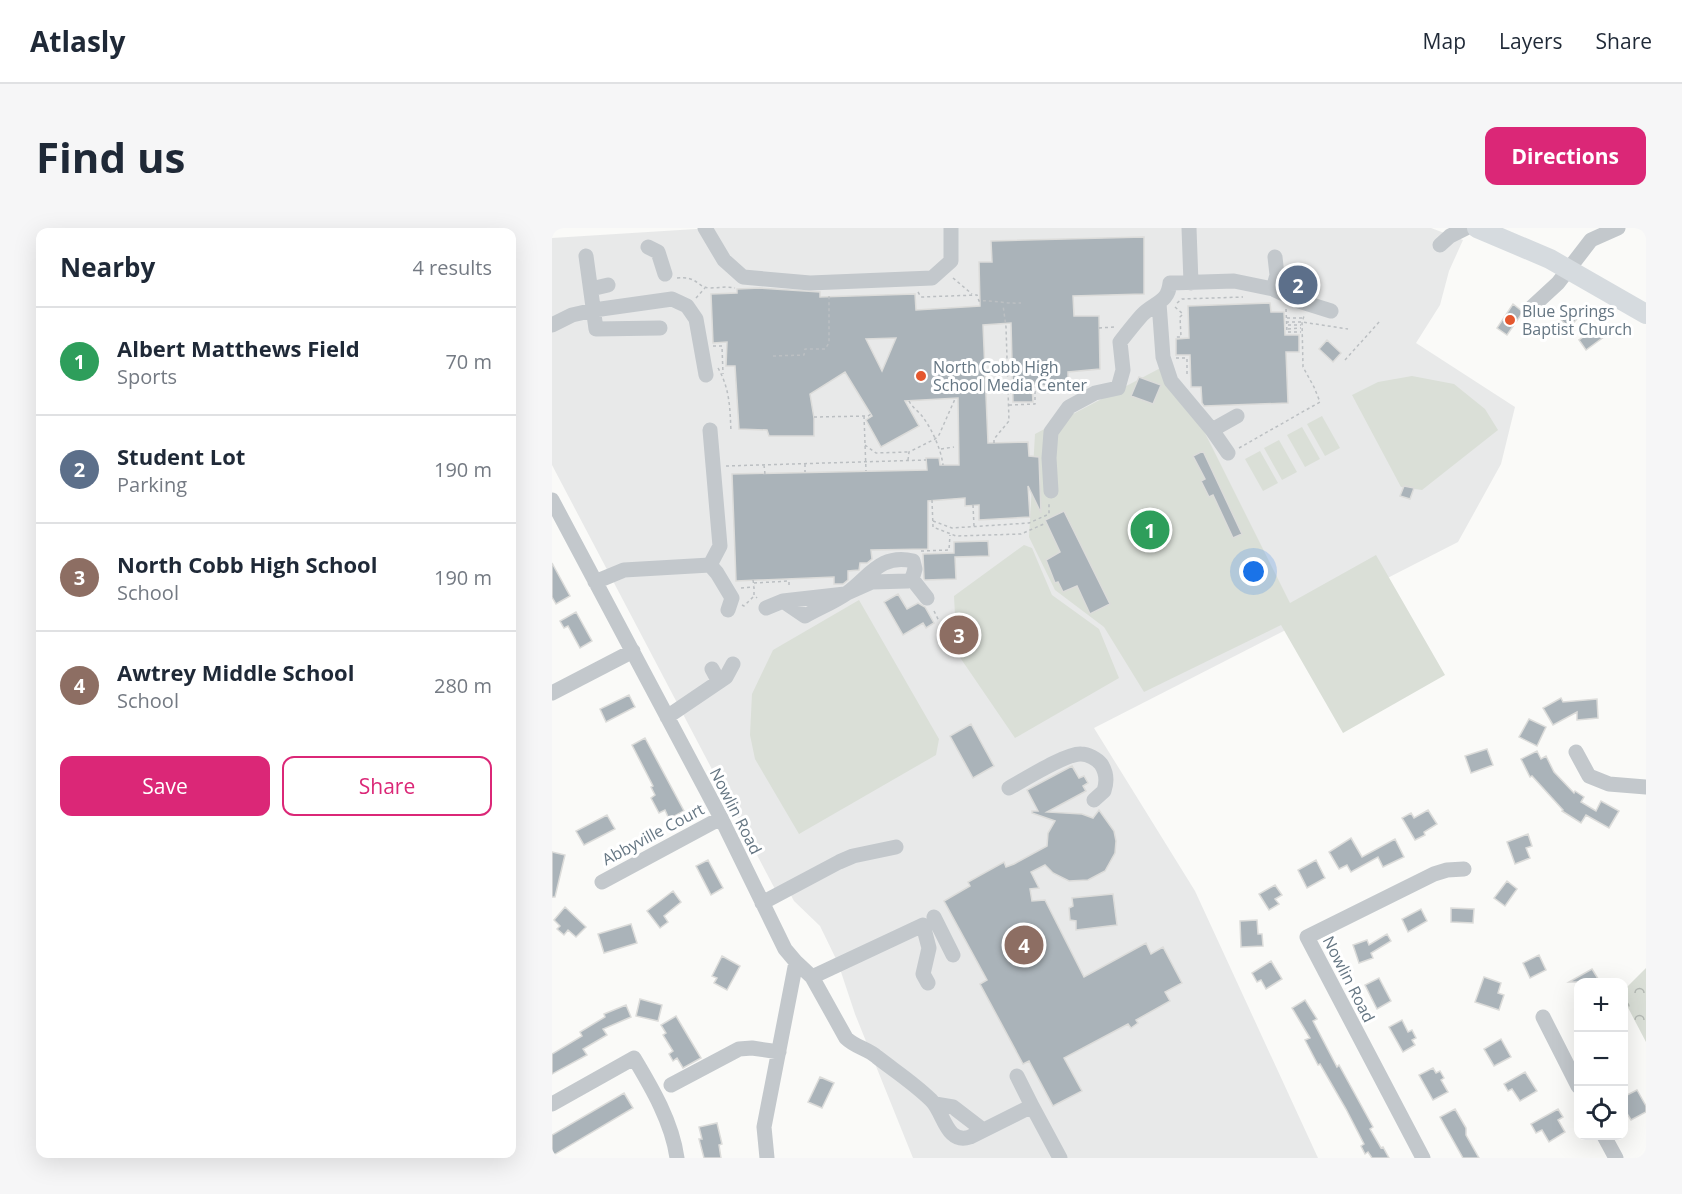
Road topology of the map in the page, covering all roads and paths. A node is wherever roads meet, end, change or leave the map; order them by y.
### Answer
1 (705, 228) edge
2 (951, 228) edge
3 (1189, 228) edge
4 (1441, 228) edge
5 (1466, 228) edge
6 (1477, 228) edge
7 (1618, 228) edge
8 (648, 247) dead end
9 (586, 256) dead end
10 (1275, 257) dead end
11 (1569, 268) junction
12 (942, 269) junction
13 (665, 274) dead end
14 (828, 282) junction
15 (1191, 283) junction
16 (608, 285) dead end
17 (706, 288) dead end
18 (591, 289) junction
19 (1273, 289) junction
20 (918, 291) dead end
21 (973, 295) junction
22 (1252, 296) dead end
23 (692, 303) dead end
24 (1021, 303) dead end
25 (1159, 303) junction
26 (1003, 304) junction
27 (1532, 307) dead end
28 (1288, 308) dead end
29 (594, 310) junction
30 (1331, 311) dead end
31 (1646, 314) edge
32 (1286, 316) junction
33 (1302, 321) junction
34 (1380, 321) dead end
35 (1287, 322) junction
36 (552, 325) edge
37 (1287, 327) junction
38 (660, 328) dead end
39 (1302, 328) junction
40 (1348, 329) dead end
41 (1174, 338) dead end
42 (710, 348) dead end
43 (773, 356) dead end
44 (1175, 358) dead end
45 (1345, 360) dead end
46 (715, 362) dead end
47 (719, 368) junction
48 (1187, 375) dead end
49 (723, 376) dead end
50 (1035, 386) dead end
51 (986, 393) dead end
52 (1008, 393) junction
53 (954, 399) dead end
54 (909, 401) dead end
55 (1008, 405) junction
56 (871, 414) dead end
57 (864, 416) junction
58 (1237, 416) dead end
59 (814, 417) dead end
60 (1212, 429) junction
61 (710, 430) dead end
62 (935, 439) junction
63 (994, 443) dead end
64 (865, 445) junction
65 (954, 447) dead end
66 (940, 450) junction
67 (1233, 451) joint
68 (909, 452) junction
69 (908, 460) junction
70 (926, 460) dead end
71 (866, 461) junction
72 (805, 463) junction
73 (764, 464) junction
74 (943, 465) dead end
75 (713, 466) junction
76 (866, 471) dead end
77 (805, 472) dead end
78 (765, 474) dead end
79 (1051, 491) joint
80 (552, 500) edge
81 (932, 500) dead end
82 (973, 505) dead end
83 (933, 521) junction
84 (1046, 523) dead end
85 (974, 526) junction
86 (710, 565) junction
87 (596, 582) junction
88 (754, 587) junction
89 (735, 588) dead end
90 (755, 596) junction
91 (927, 598) dead end
92 (787, 601) junction
93 (734, 608) joint
94 (766, 608) joint
95 (633, 651) junction
96 (733, 664) dead end
97 (552, 693) edge
98 (667, 717) junction
99 (1576, 752) dead end
100 (1646, 787) edge
101 (1009, 788) dead end
102 (1094, 800) dead end
103 (721, 818) junction
104 (896, 847) dead end
105 (1464, 869) dead end
106 (602, 882) dead end
107 (762, 903) junction
108 (934, 917) dead end
109 (953, 955) dead end
110 (796, 962) junction
111 (812, 977) junction
112 (928, 983) dead end
113 (1543, 1017) dead end
114 (779, 1052) junction
115 (1017, 1076) dead end
116 (1574, 1078) edge
117 (671, 1084) dead end
118 (552, 1104) edge
119 (935, 1104) junction
120 (1032, 1106) junction
121 (983, 1130) junction
122 (1606, 1140) edge
123 (677, 1158) edge
124 (767, 1158) edge
125 (1060, 1158) edge
126 (1424, 1158) edge
127 (1616, 1158) edge

1 - 14 street
2 - 12 street
3 - 15 street
4 - 5 street
6 - 11 main road
7 - 11 street
8 - 13 street
9 - 18 street
10 - 19 street
11 - 27 street
11 - 31 main road
12 - 14 street
12 - 21 path
14 - 43 path
15 - 19 street
15 - 25 street
16 - 18 street
17 - 23 path
18 - 29 street
19 - 30 street
20 - 21 path
21 - 26 path
22 - 41 path
24 - 26 path
25 - 60 street
25 - 79 street
26 - 52 path
28 - 32 path
29 - 36 street
29 - 38 street
29 - 47 street
32 - 33 path
32 - 35 path
33 - 35 path
33 - 39 path
33 - 40 path
34 - 45 path
35 - 37 path
37 - 39 path
37 - 39 path
39 - 67 path
42 - 47 path
44 - 48 path
46 - 47 path
47 - 49 path
50 - 55 path
51 - 52 path
52 - 55 path
53 - 62 path
54 - 62 path
55 - 63 path
56 - 57 path
57 - 59 path
57 - 64 path
58 - 60 street
60 - 67 street
61 - 75 street
62 - 66 path
62 - 68 path
64 - 68 path
64 - 71 path
65 - 66 path
66 - 74 path
68 - 69 path
69 - 70 path
69 - 71 path
71 - 72 path
71 - 76 path
72 - 73 path
72 - 77 path
73 - 75 path
73 - 78 path
75 - 86 street
79 - 85 path
80 - 87 street, Nowlin Road
81 - 83 path
82 - 85 path
83 - 84 path
83 - 85 path
86 - 87 street
86 - 93 street
87 - 95 street, Nowlin Road
88 - 89 path
88 - 90 path
88 - 92 path
90 - 93 path
90 - 94 path
91 - 92 street
92 - 94 street
95 - 97 street
95 - 98 street, Nowlin Road
96 - 98 street
98 - 103 street, Nowlin Road
99 - 100 street
101 - 102 street
103 - 106 street, Abbyville Court
103 - 107 street, Nowlin Road
104 - 107 street
105 - 126 street, Nowlin Road
107 - 110 street, Nowlin Road
108 - 109 street
110 - 111 street, Nowlin Road
110 - 114 street
111 - 112 street
111 - 119 street, Nowlin Road
113 - 116 street
114 - 117 street
114 - 124 street
115 - 120 street
118 - 123 street
119 - 121 street
119 - 121 street
120 - 121 street
120 - 125 street
122 - 127 street

